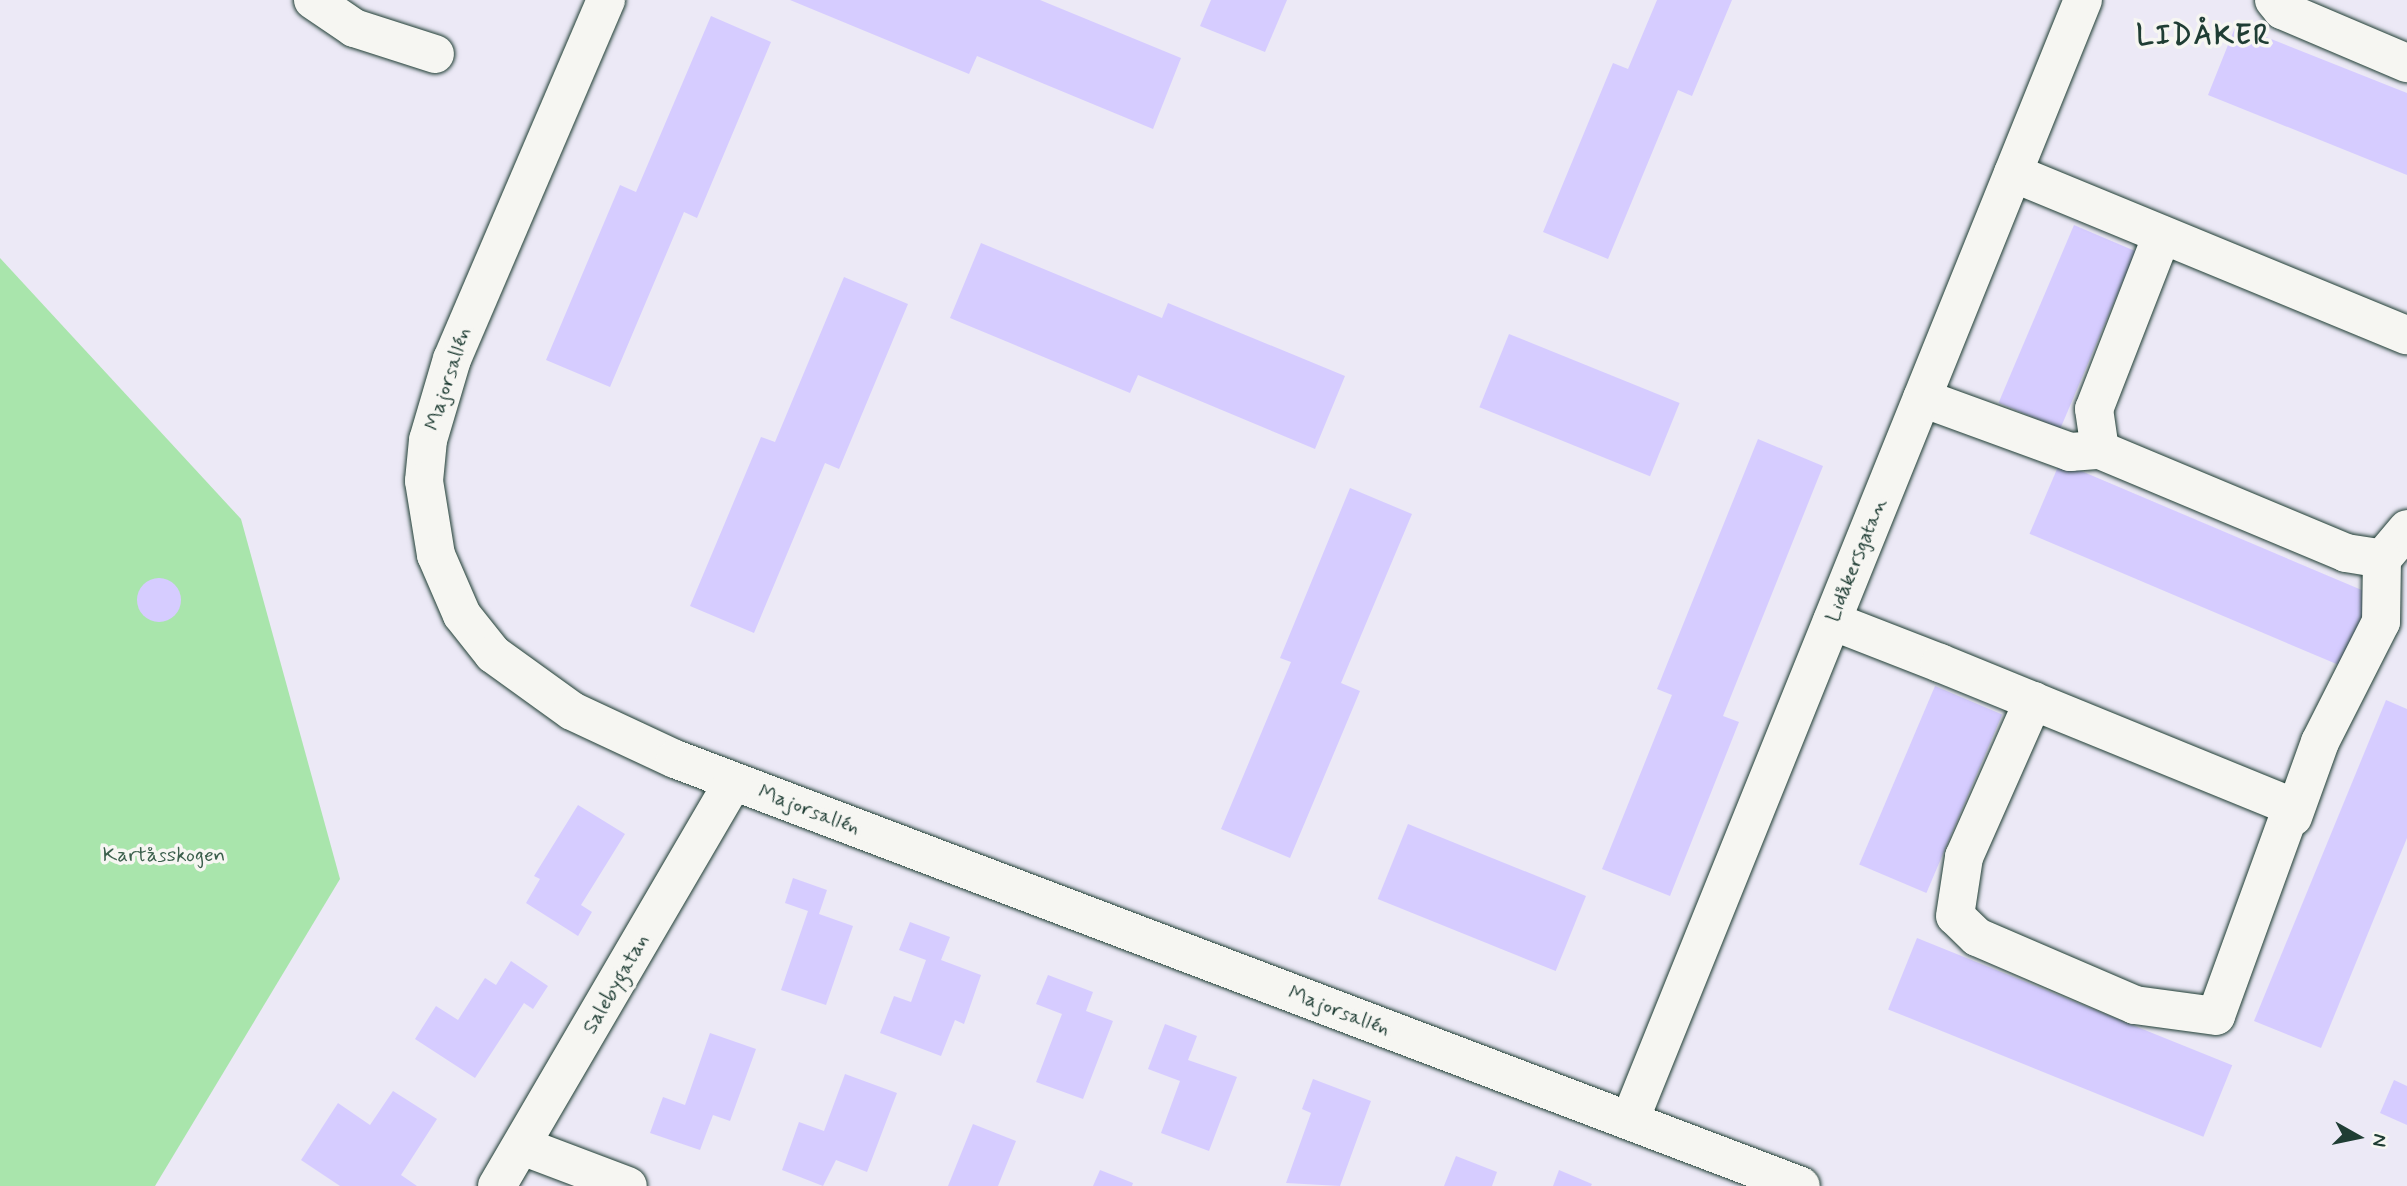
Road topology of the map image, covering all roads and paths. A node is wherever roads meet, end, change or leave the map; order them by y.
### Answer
1 (313, 0) edge
2 (606, 0) edge
3 (2083, 0) edge
4 (2274, 0) edge
5 (435, 54) dead end
6 (2407, 63) edge
7 (2013, 173) junction
8 (2162, 235) junction
9 (2407, 335) edge
10 (1922, 398) junction
11 (2100, 450) junction
12 (2407, 529) edge
13 (2382, 559) junction
14 (1832, 621) junction
15 (2033, 701) junction
16 (733, 782) junction
17 (2293, 817) junction
18 (1630, 1120) junction
19 (522, 1146) junction
20 (497, 1186) edge
21 (628, 1186) edge
22 (1801, 1186) edge

1 - 5 street
2 - 16 street, Majorsallén
3 - 7 street, Lidåkersgatan
4 - 6 street
7 - 8 street
7 - 10 street, Lidåkersgatan
8 - 9 street
8 - 11 street
10 - 11 street
10 - 14 street, Lidåkersgatan
11 - 13 street
12 - 13 street
13 - 17 street
14 - 15 street
14 - 18 street, Lidåkersgatan
15 - 17 street
15 - 17 street
16 - 18 street, Majorsallén
16 - 19 street, Salebygatan
18 - 22 street, Majorsallén
19 - 20 street, Salebygatan
19 - 21 street

